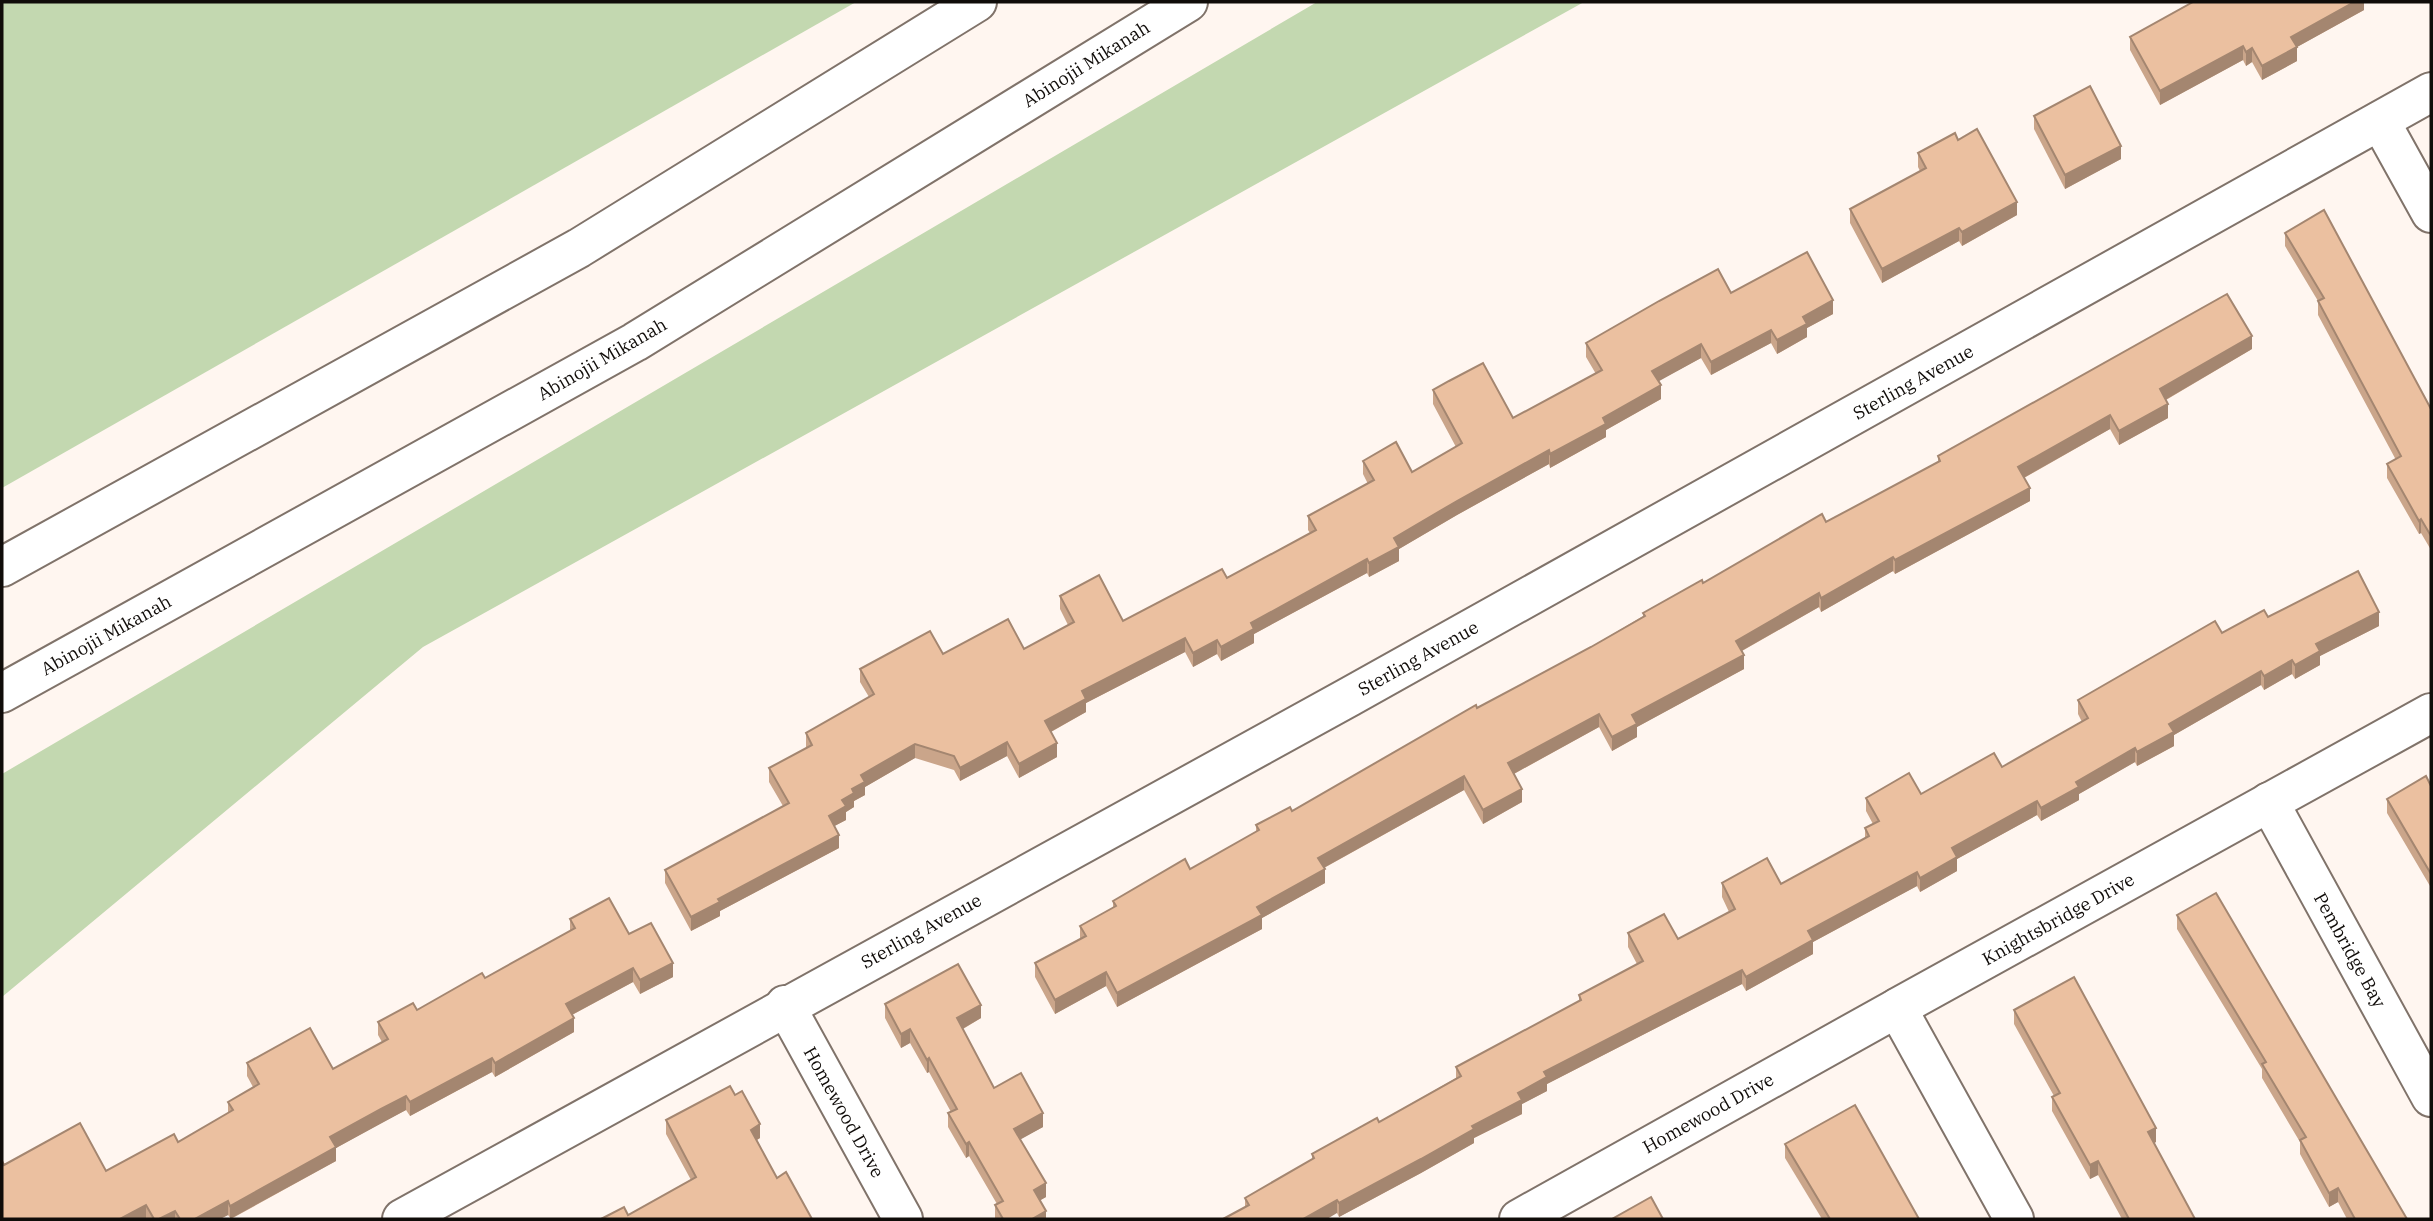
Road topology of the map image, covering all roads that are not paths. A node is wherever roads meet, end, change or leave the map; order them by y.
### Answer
1 (977, 2) edge
2 (1188, 2) edge
3 (2431, 93) edge
4 (2381, 121) junction
5 (2431, 214) edge
6 (2, 567) edge
7 (2, 693) edge
8 (2431, 713) edge
9 (2269, 803) junction
10 (785, 1005) junction
11 (1897, 1008) junction
12 (2431, 1097) edge
13 (402, 1219) edge
14 (903, 1219) edge
15 (1519, 1219) edge
16 (2014, 1219) edge

1 - 6 street
2 - 7 street, Abinojii Mikanah
3 - 4 street, Sterling Avenue
4 - 5 street
4 - 10 street, Sterling Avenue
8 - 9 street, Knightsbridge Drive
9 - 11 street, Knightsbridge Drive
9 - 12 street, Pembridge Bay
10 - 13 street, Sterling Avenue
10 - 14 street, Homewood Drive
11 - 15 street, Homewood Drive
11 - 16 street

